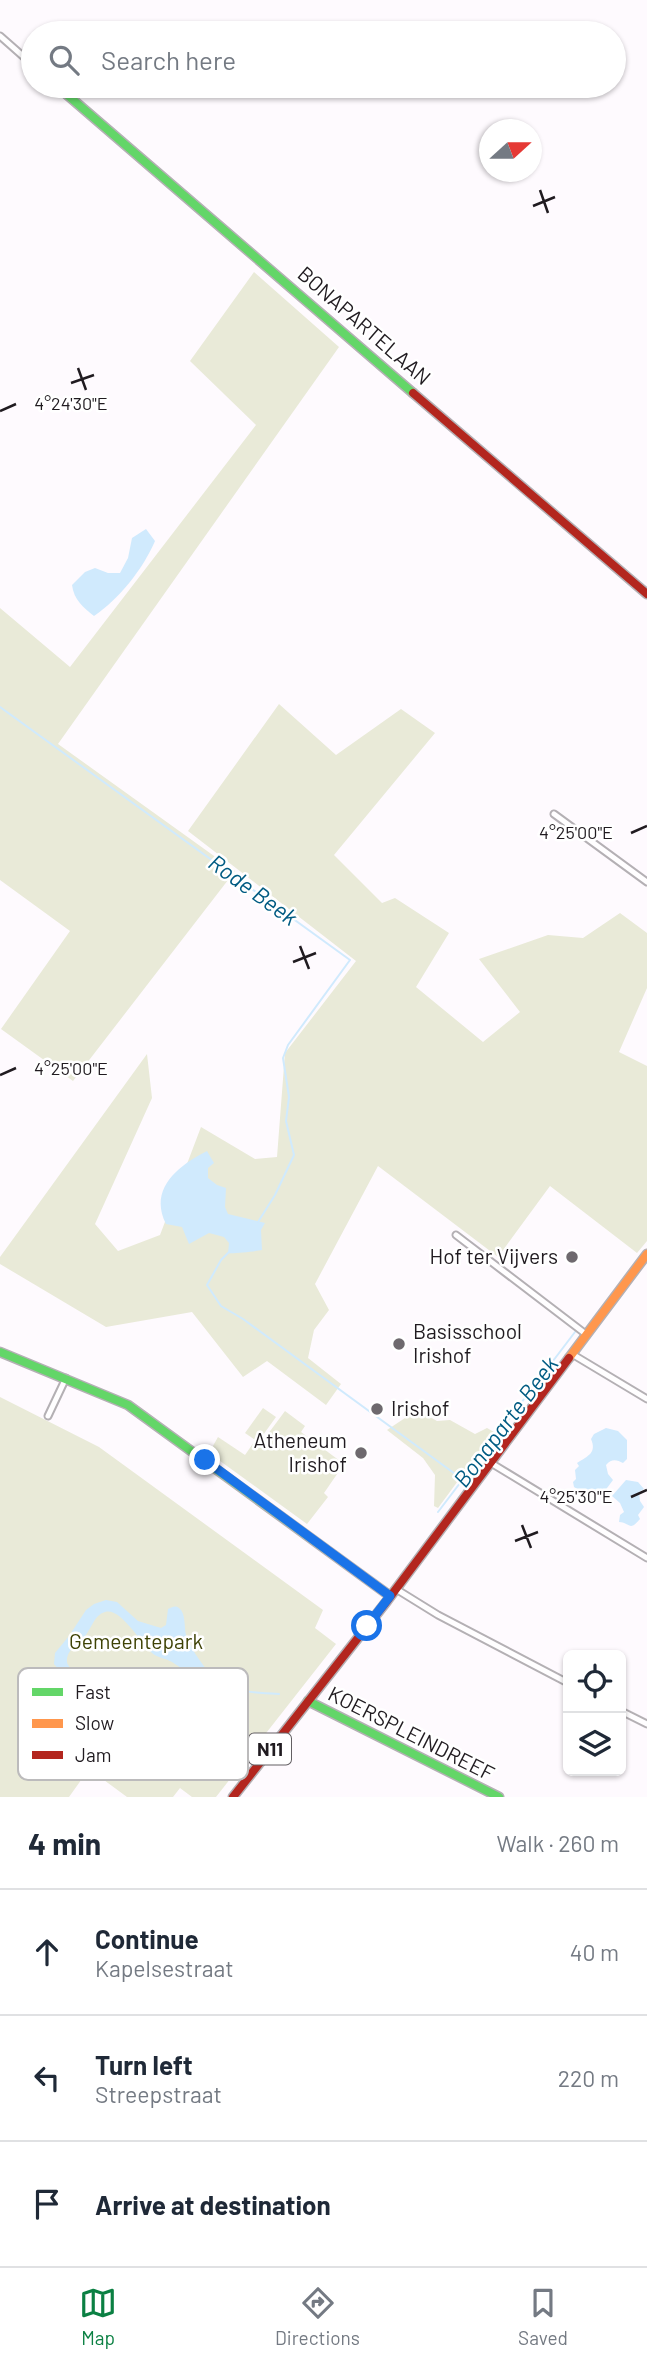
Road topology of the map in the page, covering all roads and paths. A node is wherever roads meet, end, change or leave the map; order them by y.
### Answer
1 (0, 36) edge
2 (21, 54) edge
3 (71, 98) edge
4 (647, 594) edge
5 (554, 814) dead end
6 (647, 882) edge
7 (456, 1235) dead end
8 (647, 1254) edge
9 (587, 1335) junction
10 (0, 1352) edge
11 (572, 1354) junction
12 (66, 1378) junction
13 (647, 1399) edge
14 (48, 1416) dead end
15 (491, 1462) junction
16 (647, 1558) edge
17 (393, 1593) junction
18 (563, 1680) edge
19 (308, 1701) junction
20 (625, 1713) edge
21 (647, 1724) edge
22 (248, 1778) edge
23 (246, 1780) edge
24 (233, 1797) edge
25 (499, 1797) edge

1 - 2 street
3 - 4 street, BONAPARTELAAN
5 - 6 street
7 - 9 street
8 - 9 street, N11
9 - 11 street, N11
10 - 12 street
11 - 13 street
11 - 15 street, N11
12 - 14 street
12 - 17 street
15 - 16 street
15 - 17 street, N11
17 - 18 street
17 - 19 street, N11
19 - 22 street, N11
19 - 25 street, KOERSPLEINDREEF
20 - 21 street
23 - 24 street, N11

